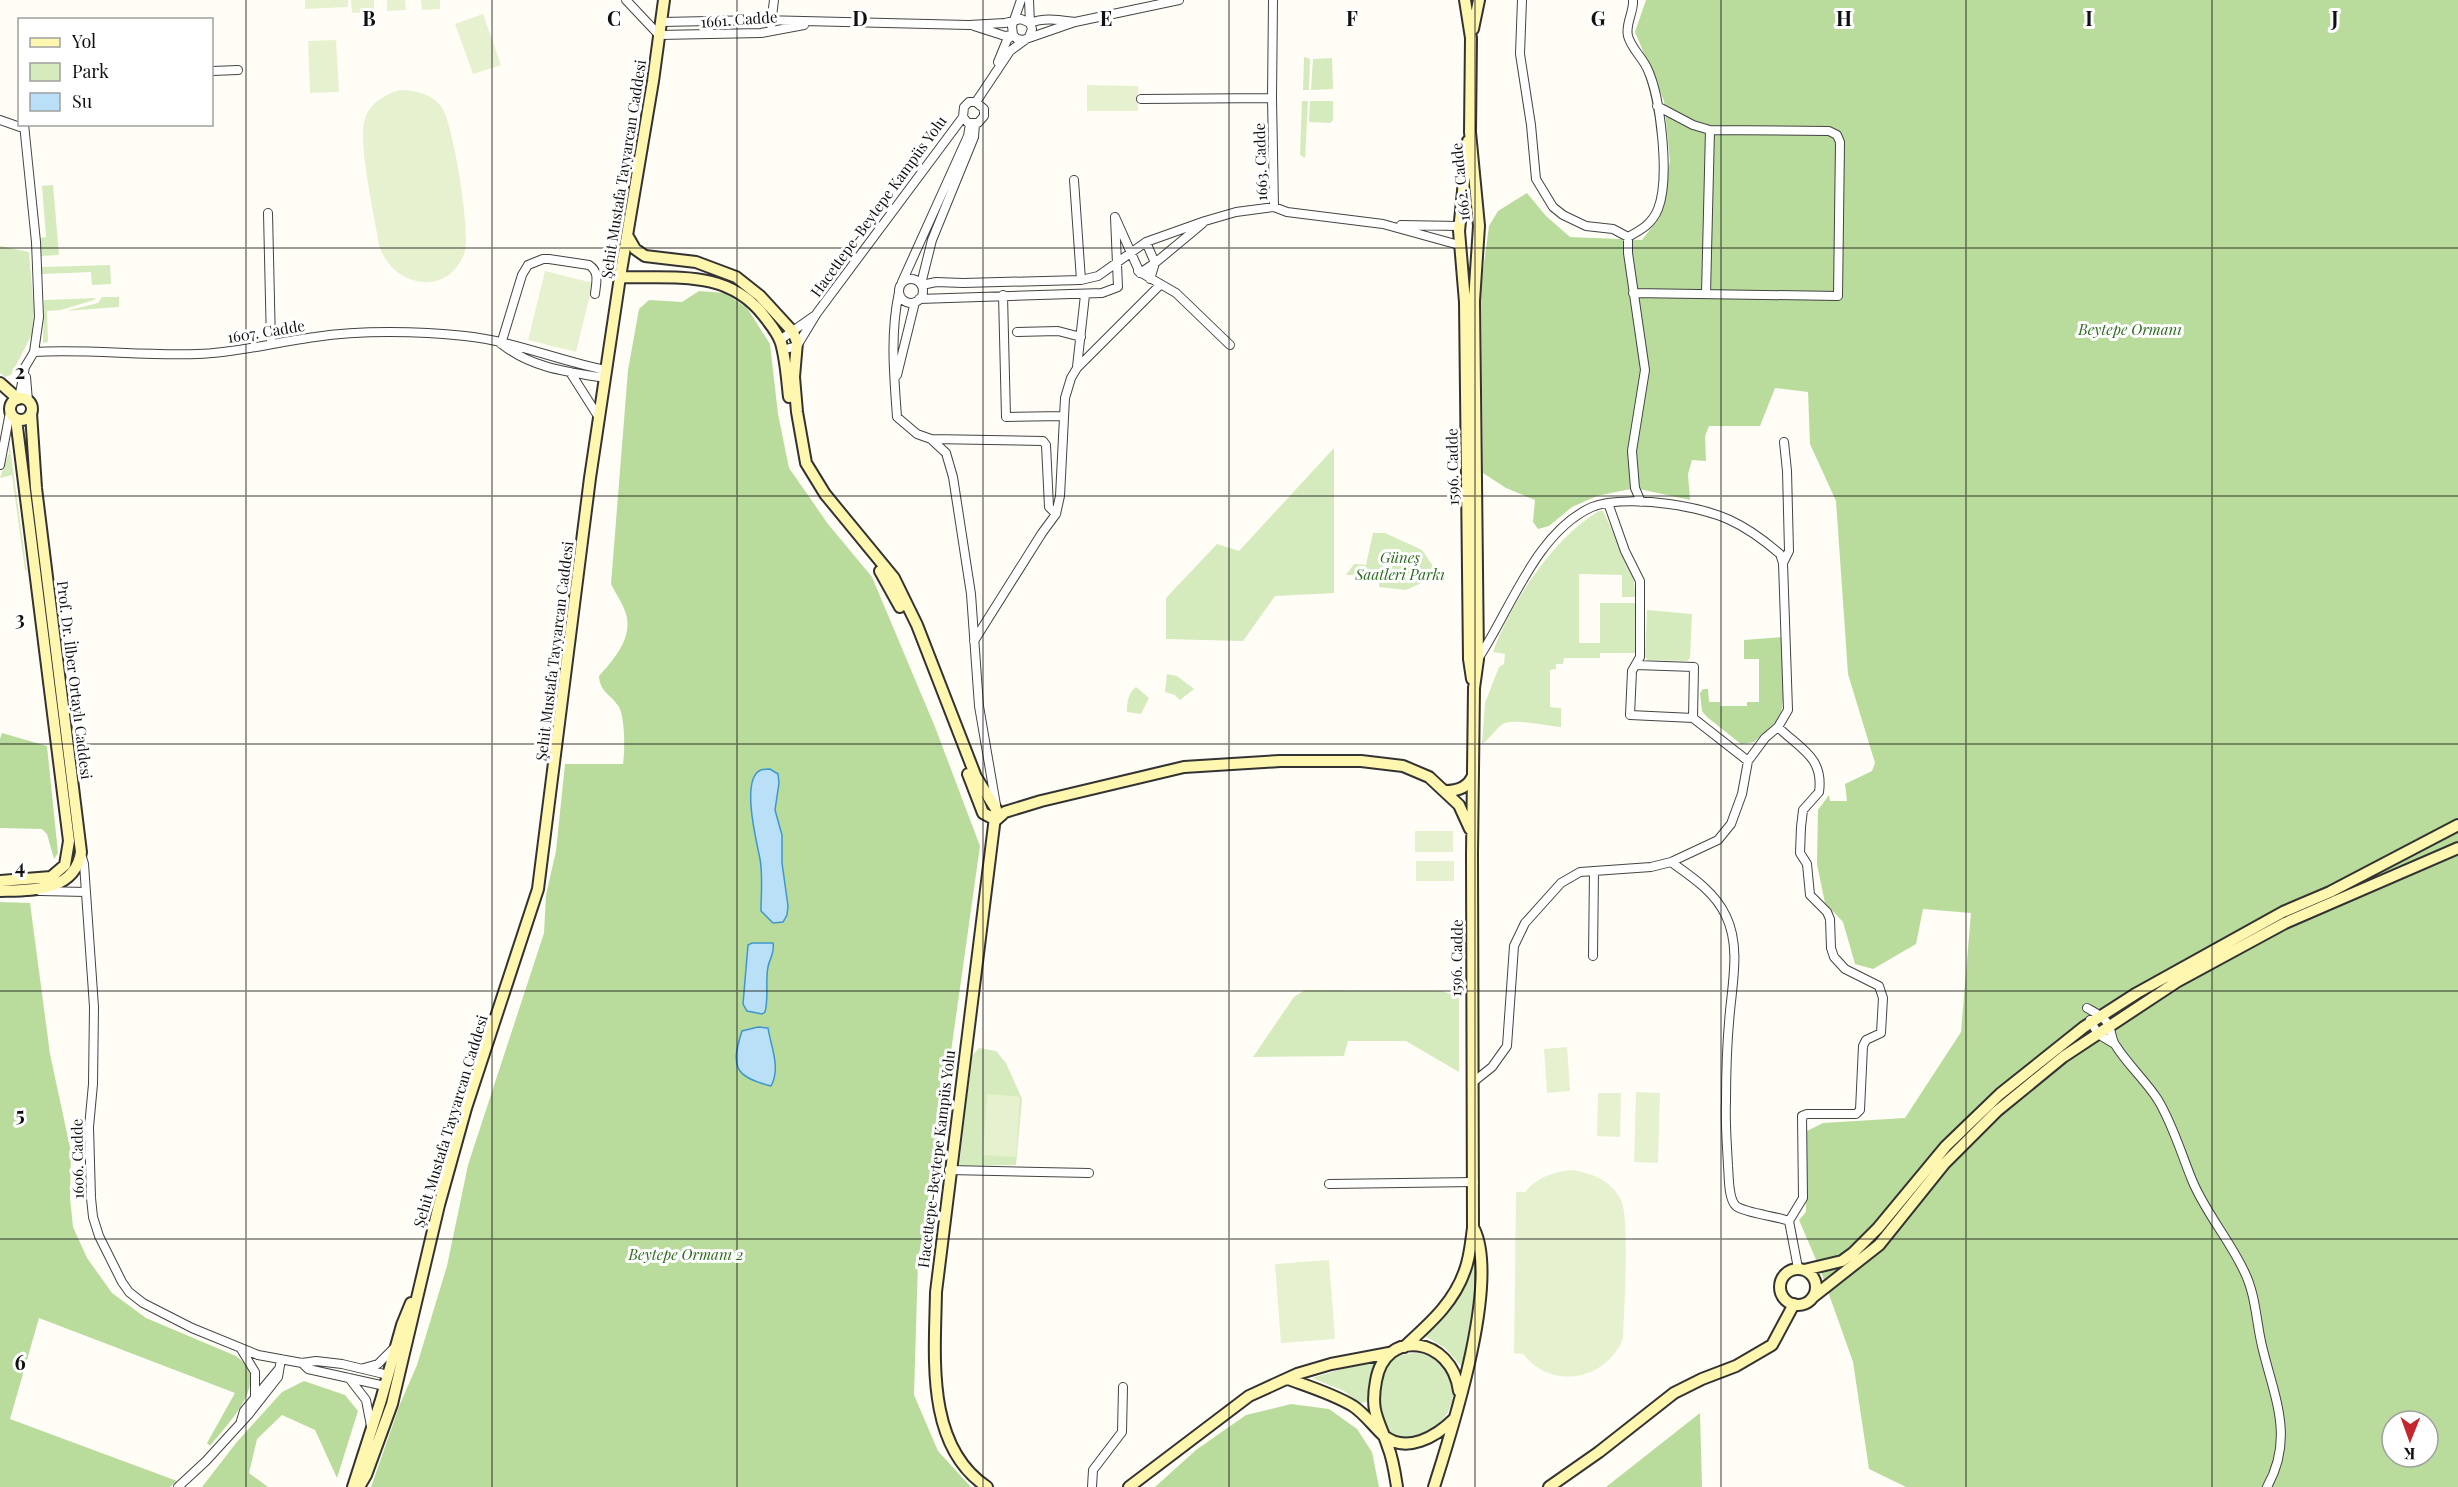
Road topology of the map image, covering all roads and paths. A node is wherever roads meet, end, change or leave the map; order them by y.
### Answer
1 (626, 0) edge
2 (664, 0) edge
3 (774, 0) edge
4 (1021, 0) edge
5 (1029, 0) edge
6 (1179, 0) edge
7 (1273, 0) edge
8 (1465, 0) edge
9 (1479, 0) edge
10 (1522, 0) edge
11 (1633, 0) edge
12 (771, 21) junction
13 (1015, 21) junction
14 (661, 22) junction
15 (819, 22) junction
16 (1075, 22) junction
17 (1030, 23) junction
18 (969, 25) junction
19 (771, 32) junction
20 (659, 35) junction
21 (1013, 35) junction
22 (1029, 37) junction
23 (1471, 38) junction
24 (238, 70) dead end
25 (213, 71) edge
26 (994, 73) junction
27 (1272, 98) junction
28 (1141, 99) dead end
29 (976, 102) junction
30 (1657, 106) junction
31 (963, 117) junction
32 (0, 120) edge
33 (18, 124) edge
34 (973, 124) junction
35 (24, 126) edge
36 (1710, 130) junction
37 (1470, 132) junction
38 (1074, 180) dead end
39 (1274, 207) junction
40 (268, 213) dead end
41 (1205, 221) junction
42 (1389, 225) junction
43 (1459, 226) junction
44 (1479, 230) junction
45 (627, 236) junction
46 (1628, 237) junction
47 (1146, 242) junction
48 (1459, 245) junction
49 (1479, 247) junction
50 (645, 256) junction
51 (1126, 257) junction
52 (1155, 263) junction
53 (622, 265) junction
54 (1140, 273) junction
55 (620, 277) junction
56 (1150, 279) junction
57 (1081, 280) junction
58 (902, 282) junction
59 (921, 285) junction
60 (1160, 285) junction
61 (899, 292) junction
62 (1633, 293) junction
63 (595, 294) dead end
64 (1706, 294) junction
65 (1003, 295) junction
66 (1085, 295) junction
67 (917, 301) junction
68 (817, 313) junction
69 (793, 332) junction
70 (1017, 332) dead end
71 (1081, 337) junction
72 (271, 344) junction
73 (501, 344) junction
74 (781, 345) junction
75 (1230, 345) dead end
76 (797, 346) junction
77 (34, 352) junction
78 (1077, 368) junction
79 (570, 372) junction
80 (606, 374) junction
81 (896, 380) junction
82 (0, 383) edge
83 (0, 398) edge
84 (17, 406) junction
85 (31, 413) junction
86 (1063, 416) junction
87 (599, 417) junction
88 (931, 439) junction
89 (1784, 442) dead end
90 (0, 465) edge
91 (1641, 502) junction
92 (1608, 503) junction
93 (1056, 514) junction
94 (1783, 563) junction
95 (974, 641) junction
96 (1474, 662) junction
97 (1636, 665) junction
98 (1694, 718) junction
99 (1778, 727) junction
100 (1748, 761) junction
101 (1473, 775) junction
102 (1445, 791) junction
103 (996, 815) junction
104 (2458, 825) edge
105 (1472, 838) junction
106 (2458, 848) edge
107 (81, 852) junction
108 (1671, 862) junction
109 (1594, 871) junction
110 (0, 881) edge
111 (33, 890) junction
112 (0, 891) edge
113 (86, 892) junction
114 (1593, 956) dead end
115 (2101, 1016) junction
116 (2091, 1023) junction
117 (2109, 1026) junction
118 (2098, 1034) junction
119 (2113, 1043) junction
120 (1472, 1083) junction
121 (950, 1170) junction
122 (1089, 1173) dead end
123 (1473, 1182) junction
124 (1329, 1184) dead end
125 (1789, 1221) junction
126 (1473, 1228) junction
127 (1801, 1269) junction
128 (417, 1292) junction
129 (1813, 1297) junction
130 (1794, 1305) junction
131 (1404, 1347) junction
132 (241, 1348) junction
133 (394, 1348) junction
134 (1389, 1353) junction
135 (281, 1359) junction
136 (302, 1363) junction
137 (362, 1369) junction
138 (278, 1370) junction
139 (348, 1377) junction
140 (1288, 1379) junction
141 (392, 1382) junction
142 (1123, 1387) dead end
143 (1460, 1397) junction
144 (255, 1398) junction
145 (1454, 1419) junction
146 (240, 1423) junction
147 (372, 1429) junction
148 (1385, 1437) junction
149 (1567, 1482) edge
150 (178, 1487) edge
151 (353, 1487) edge
152 (359, 1487) edge
153 (987, 1487) edge
154 (1092, 1487) edge
155 (1129, 1487) edge
156 (1397, 1487) edge
157 (1434, 1487) edge
158 (1549, 1487) edge
159 (2267, 1487) edge

1 - 20 street
2 - 14 street, Şehit Mustafa Tayyarcan Caddesi
3 - 12 street
4 - 13 street
5 - 17 street
6 - 16 street, 1661. Cadde
7 - 27 street, 1663. Cadde
8 - 23 street, 1662. Cadde
9 - 23 street, 1662. Cadde
10 - 46 street
11 - 30 street
12 - 14 street, 1661. Cadde
12 - 15 street, 1661. Cadde
12 - 19 street
13 - 17 street, 1661. Cadde
13 - 18 street, 1661. Cadde
13 - 21 street
14 - 20 street, Şehit Mustafa Tayyarcan Caddesi
15 - 18 street, 1661. Cadde
15 - 19 street, 1661. Cadde
16 - 17 street, 1661. Cadde
16 - 22 street, 1661. Cadde
17 - 22 street
18 - 21 street, 1661. Cadde
19 - 20 street, 1661. Cadde
20 - 45 street, Şehit Mustafa Tayyarcan Caddesi
21 - 22 street, 1661. Cadde
21 - 26 street
22 - 26 street
23 - 37 street, 1662. Cadde
24 - 25 street
26 - 29 street
27 - 28 street
27 - 39 street, 1663. Cadde
29 - 31 street, Hacettepe-Beytepe Kampüs Yolu
29 - 34 street
30 - 36 street
30 - 46 street
31 - 34 street, Hacettepe-Beytepe Kampüs Yolu
31 - 68 street, Hacettepe-Beytepe Kampüs Yolu
32 - 33 street
34 - 58 street
34 - 59 street
35 - 77 street
36 - 64 street
36 - 64 street
37 - 43 street, 1662. Cadde
37 - 44 street, 1662. Cadde
38 - 57 street
39 - 41 street
39 - 42 street, 1663. Cadde
40 - 72 street
41 - 47 street
41 - 52 street
42 - 43 street, 1663. Cadde
42 - 48 street, 1663. Cadde
43 - 44 street
43 - 48 street, 1662. Cadde
44 - 49 street, 1662. Cadde
45 - 50 street
45 - 53 street, Şehit Mustafa Tayyarcan Caddesi
46 - 62 street
47 - 51 street
47 - 52 street
48 - 49 street
48 - 96 street, 1596. Cadde
49 - 96 street, 1596. Cadde
50 - 53 street
50 - 69 street
51 - 54 street
51 - 57 street
52 - 54 street
52 - 56 street
53 - 55 street, Şehit Mustafa Tayyarcan Caddesi
54 - 56 street
54 - 66 street
55 - 74 street
55 - 80 street, Şehit Mustafa Tayyarcan Caddesi
56 - 60 street
57 - 59 street
58 - 59 street
58 - 61 street
59 - 67 street
60 - 75 street
60 - 78 street
61 - 67 street
61 - 81 street
62 - 64 street
62 - 91 street
63 - 73 street
65 - 66 street
65 - 67 street
65 - 86 street
66 - 71 street
67 - 81 street
68 - 69 street
68 - 76 street
69 - 74 street
69 - 76 street
70 - 71 street
71 - 78 street
72 - 73 street, 1607. Cadde
72 - 77 street, 1607. Cadde
73 - 79 street, 1607. Cadde
73 - 80 street, 1607. Cadde
74 - 76 street
74 - 103 street
76 - 103 street
77 - 84 street
78 - 86 street
79 - 80 street, 1607. Cadde
79 - 87 street
80 - 87 street, Şehit Mustafa Tayyarcan Caddesi
81 - 88 street
82 - 84 street
83 - 84 street
84 - 85 street, Prof. Dr. İlber Ortaylı Caddesi
84 - 85 street
84 - 90 street
84 - 110 street, Prof. Dr. İlber Ortaylı Caddesi
85 - 107 street, Prof. Dr. İlber Ortaylı Caddesi
86 - 93 street
87 - 128 street, Şehit Mustafa Tayyarcan Caddesi
88 - 93 street
88 - 95 street
89 - 94 street
91 - 92 street
91 - 94 street
92 - 96 street
92 - 97 street
93 - 95 street
94 - 99 street
95 - 103 street
96 - 101 street, 1596. Cadde
97 - 98 street
97 - 98 street
98 - 100 street
99 - 100 street
99 - 125 street
100 - 108 street
101 - 102 street
101 - 105 street, 1596. Cadde
102 - 103 street
102 - 105 street
103 - 121 street, Hacettepe-Beytepe Kampüs Yolu
104 - 115 street
105 - 120 street, 1596. Cadde
106 - 117 street
107 - 111 street
107 - 113 street, 1606. Cadde
108 - 109 street
108 - 125 street
109 - 114 street
109 - 120 street
111 - 112 street
111 - 113 street
113 - 132 street, 1606. Cadde
115 - 116 street
115 - 117 street
116 - 118 street
116 - 127 street
117 - 118 street
117 - 119 street
118 - 119 street
118 - 129 street
119 - 159 street
120 - 123 street, 1596. Cadde
121 - 122 street
121 - 153 street, Hacettepe-Beytepe Kampüs Yolu
123 - 124 street
123 - 126 street, 1596. Cadde
125 - 127 street
126 - 131 street, 1596. Cadde
126 - 143 street, 1596. Cadde
127 - 129 street
127 - 130 street
128 - 133 street, Şehit Mustafa Tayyarcan Caddesi
128 - 141 street, Şehit Mustafa Tayyarcan Caddesi
129 - 130 street
130 - 149 street
131 - 134 street, 1596. Cadde
131 - 143 street, 1596. Cadde
132 - 135 street, 1606. Cadde
132 - 144 street
133 - 137 street
133 - 141 street, Şehit Mustafa Tayyarcan Caddesi
134 - 140 street
134 - 148 street
135 - 136 street, 1606. Cadde
135 - 138 street
136 - 137 street
136 - 139 street
137 - 141 street
138 - 144 street
138 - 146 street
139 - 141 street
139 - 147 street
140 - 148 street
140 - 155 street
141 - 147 street, Şehit Mustafa Tayyarcan Caddesi
141 - 152 street, Şehit Mustafa Tayyarcan Caddesi
142 - 154 street
143 - 145 street, 1596. Cadde
144 - 146 street
145 - 148 street
145 - 157 street, 1596. Cadde
146 - 150 street
147 - 151 street, Şehit Mustafa Tayyarcan Caddesi
148 - 156 street
149 - 158 street

